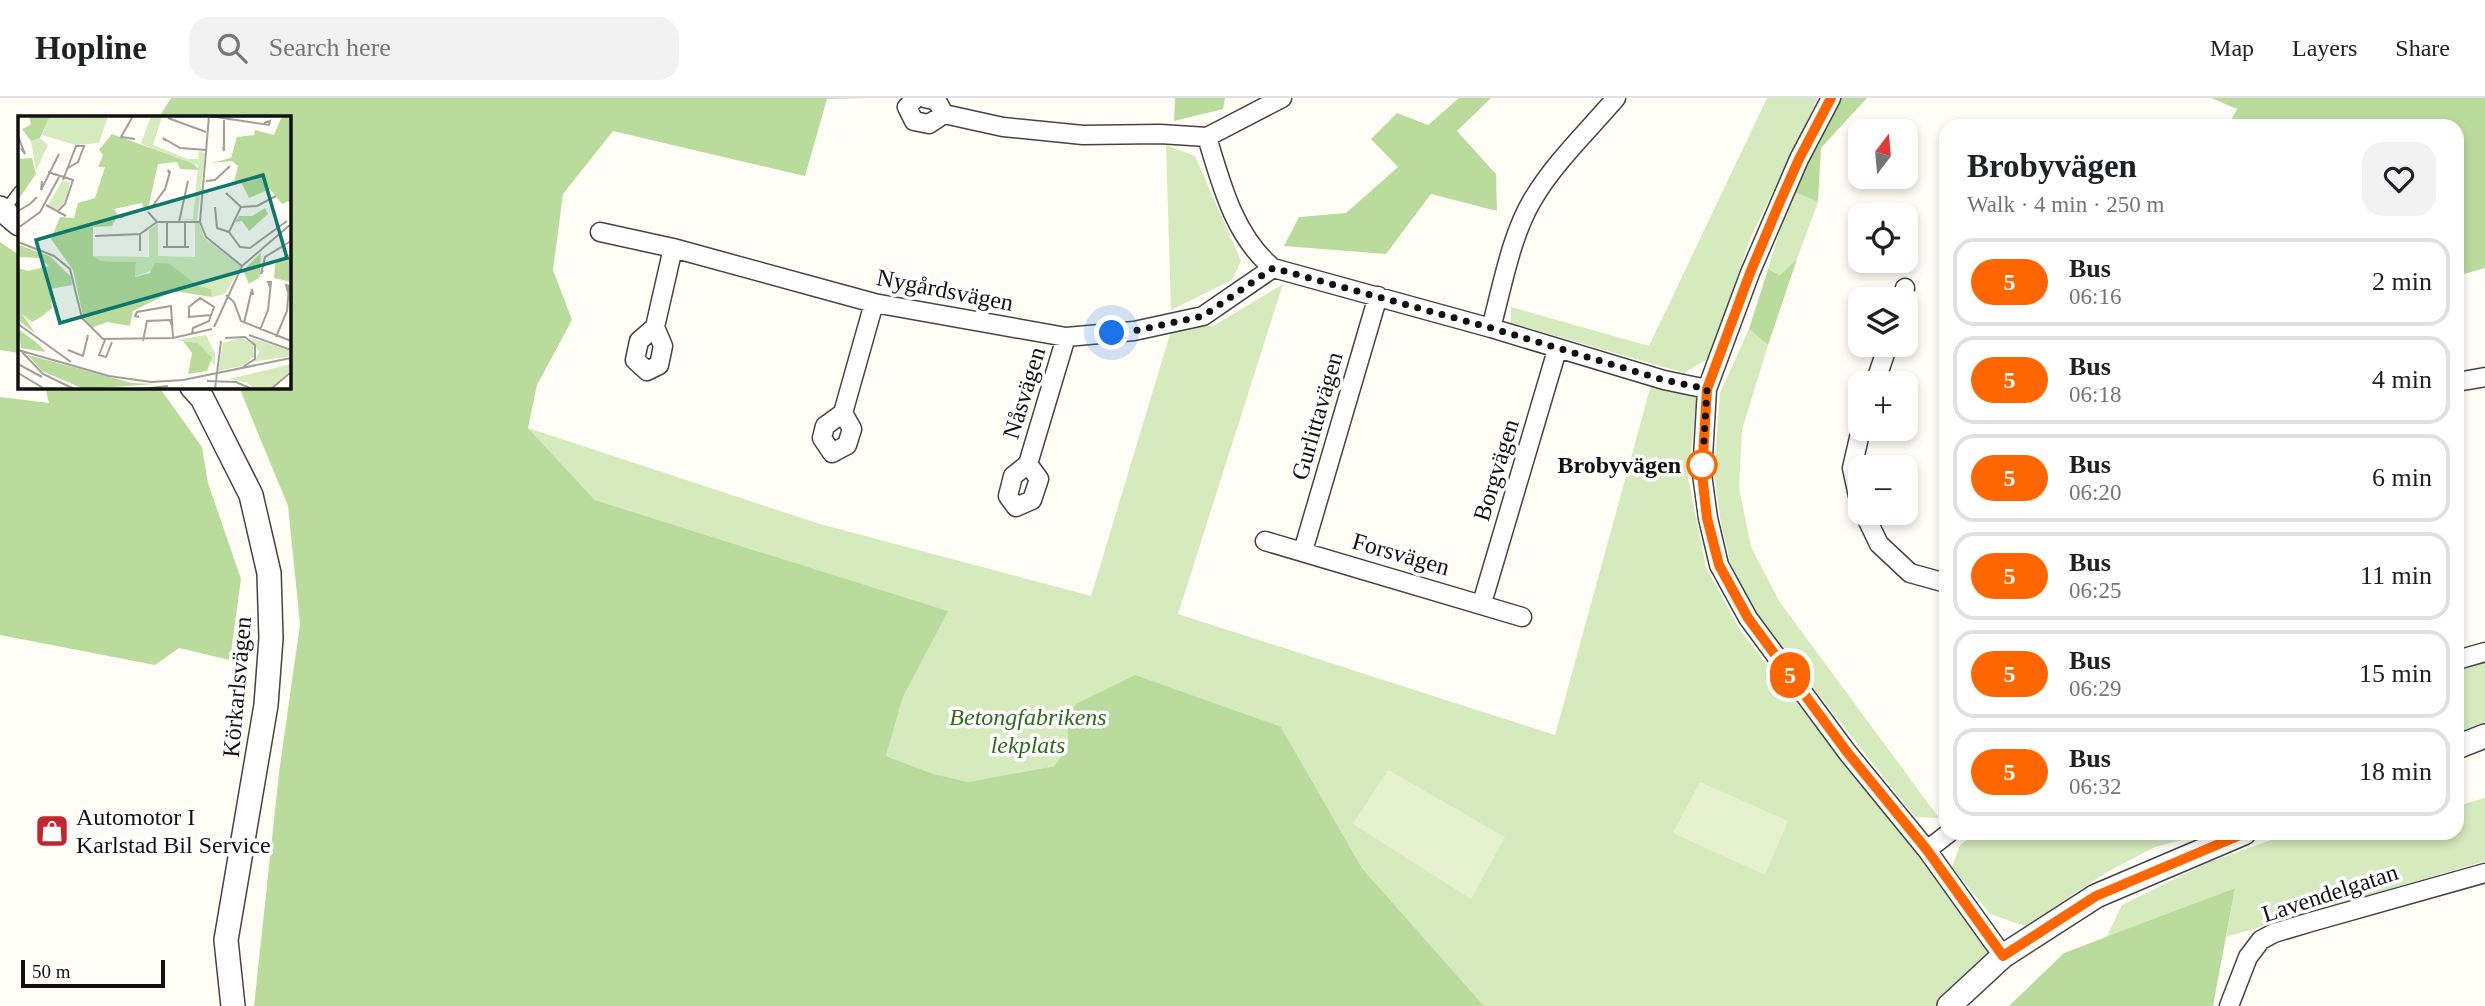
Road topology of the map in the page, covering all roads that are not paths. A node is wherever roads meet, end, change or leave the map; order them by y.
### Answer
1 (916, 98) edge
2 (925, 98) edge
3 (1282, 98) edge
4 (1616, 98) edge
5 (1831, 98) edge
6 (944, 114) junction
7 (1207, 137) junction
8 (18, 193) edge
9 (8, 214) edge
10 (600, 232) dead end
11 (673, 248) junction
12 (1273, 268) junction
13 (1378, 296) junction
14 (874, 303) junction
15 (655, 327) dead end
16 (1491, 328) junction
17 (1066, 337) junction
18 (1557, 350) junction
19 (2485, 377) edge
20 (2464, 381) edge
21 (193, 388) edge
22 (1707, 389) junction
23 (843, 413) dead end
24 (1028, 464) dead end
25 (1870, 525) edge
26 (1265, 541) dead end
27 (1303, 551) junction
28 (1939, 581) edge
29 (1482, 603) junction
30 (1522, 617) dead end
31 (2485, 652) edge
32 (2464, 658) edge
33 (2485, 736) edge
34 (2464, 744) edge
35 (1940, 840) edge
36 (2228, 840) edge
37 (1927, 850) junction
38 (2485, 873) edge
39 (2003, 956) junction
40 (233, 1006) edge
41 (1949, 1006) edge
42 (2229, 1006) edge

1 - 6 street
2 - 6 street
3 - 7 street
4 - 16 street
5 - 22 street
6 - 7 street
7 - 12 street
8 - 9 lane
10 - 11 street, Nygårdsvägen
11 - 14 street, Nygårdsvägen
11 - 15 street
12 - 13 street
12 - 17 street, Nygårdsvägen
13 - 16 street
13 - 27 street, Gurlittavägen
14 - 17 street, Nygårdsvägen
14 - 23 street
16 - 18 street
17 - 24 street, Nåsvägen
18 - 22 street
18 - 29 street, Borgvägen
19 - 20 street
21 - 40 street, Körkarlsvägen
22 - 37 street
25 - 28 street
26 - 27 street, Forsvägen
27 - 29 street, Forsvägen
29 - 30 street, Forsvägen
31 - 32 street
33 - 34 street
35 - 37 street
36 - 39 street
37 - 39 street
38 - 42 street, Lavendelgatan
39 - 41 street

